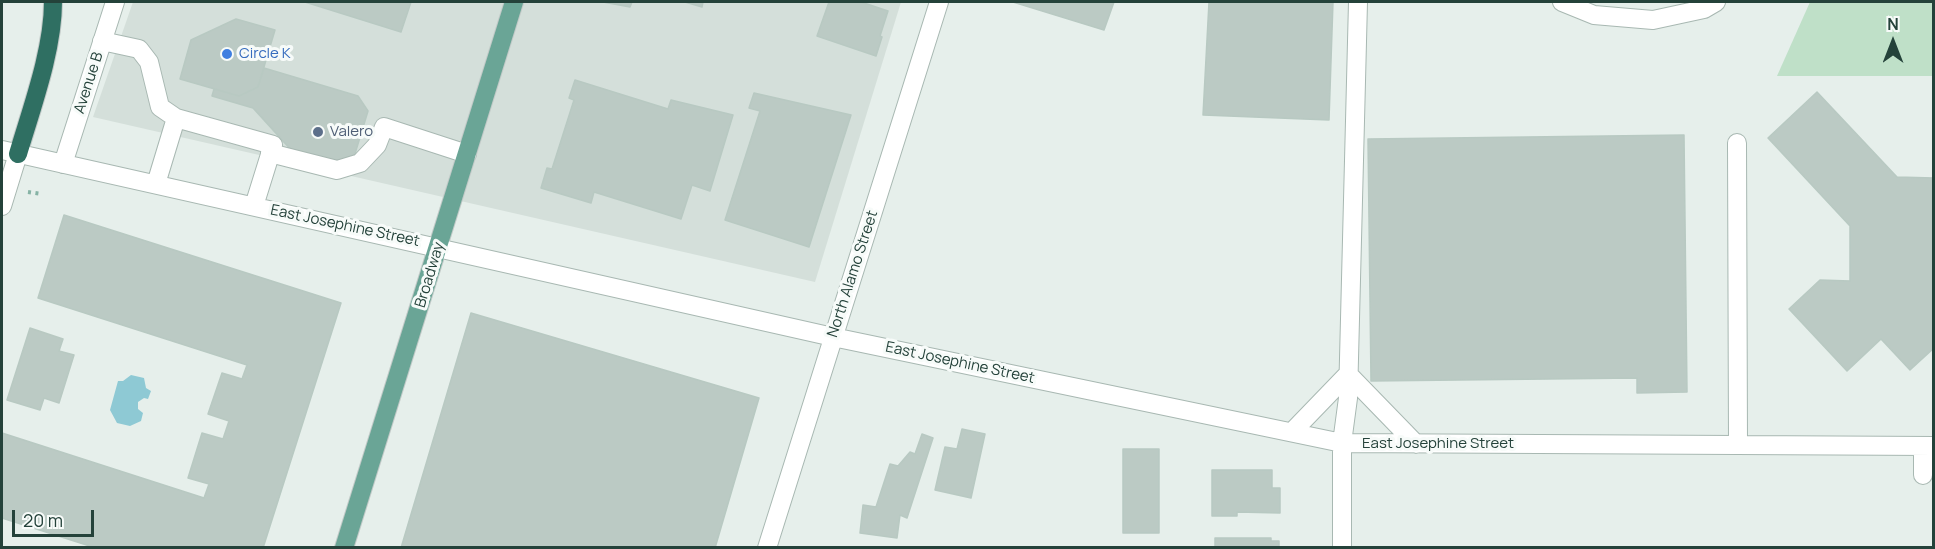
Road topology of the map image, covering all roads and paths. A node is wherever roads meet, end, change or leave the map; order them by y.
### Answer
1 (53, 2) edge
2 (115, 2) edge
3 (514, 2) edge
4 (939, 2) edge
5 (1359, 2) edge
6 (1563, 2) edge
7 (1716, 2) edge
8 (102, 41) junction
9 (176, 118) junction
10 (1737, 143) dead end
11 (10, 152) edge
12 (270, 153) junction
13 (467, 154) junction
14 (63, 164) junction
15 (156, 184) junction
16 (2, 206) edge
17 (254, 206) junction
18 (438, 247) junction
19 (833, 337) junction
20 (1348, 374) junction
21 (1292, 432) junction
22 (1342, 443) junction
23 (1416, 444) junction
24 (1738, 445) junction
25 (1928, 446) edge
26 (1923, 475) dead end
27 (344, 548) edge
28 (767, 548) edge
29 (1342, 548) edge

1 - 11 highway
2 - 8 street, Avenue B
3 - 13 main road, Broadway
4 - 19 street, North Alamo Street
5 - 20 street
6 - 7 street
8 - 9 street
8 - 14 street, Avenue B
9 - 12 street
9 - 15 street
10 - 24 street
11 - 14 street, East Josephine Street
11 - 16 street
12 - 13 street
12 - 17 street
13 - 18 main road, Broadway
14 - 15 street, East Josephine Street
15 - 17 street, East Josephine Street
17 - 18 street, East Josephine Street
18 - 19 street, East Josephine Street
18 - 27 main road, Broadway
19 - 21 street, East Josephine Street
19 - 28 street, North Alamo Street
20 - 21 street
20 - 22 street
20 - 23 street
21 - 22 street, East Josephine Street
22 - 23 street, East Josephine Street
22 - 29 street
23 - 24 street, East Josephine Street
24 - 25 street, East Josephine Street
25 - 26 street

